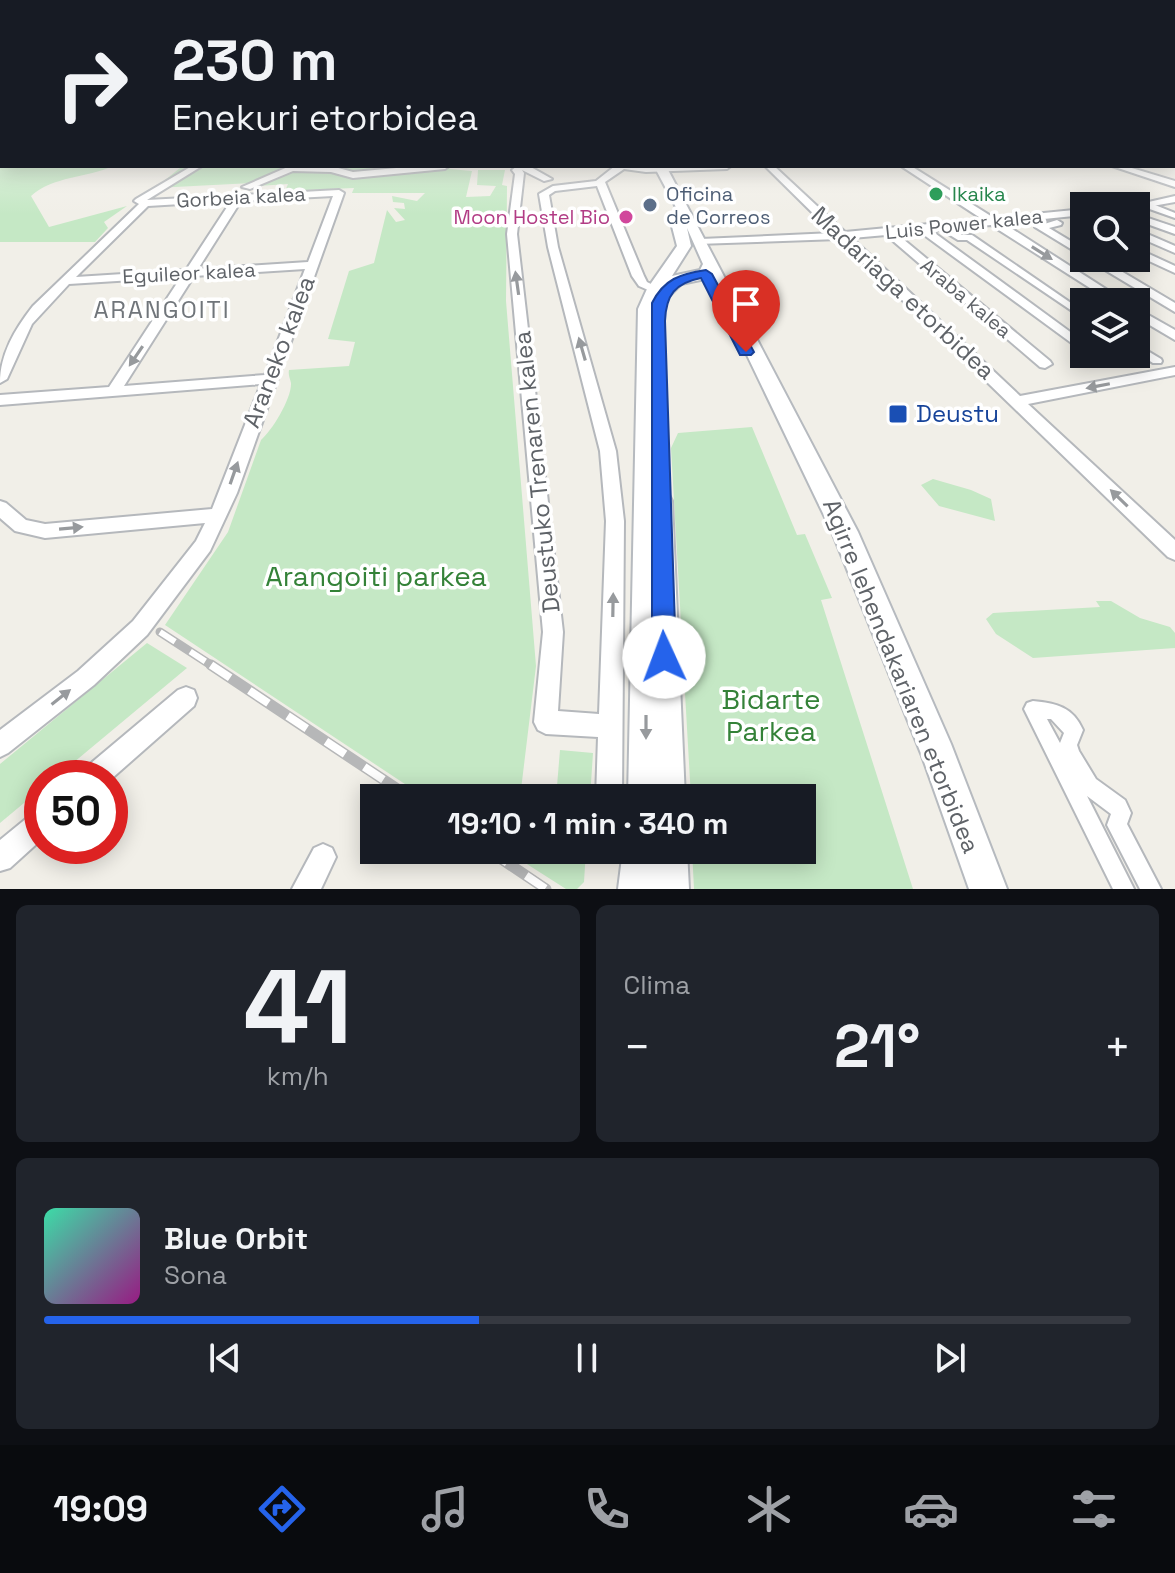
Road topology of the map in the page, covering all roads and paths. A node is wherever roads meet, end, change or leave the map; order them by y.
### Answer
1 (292, 168) edge
2 (292, 168) edge
3 (426, 168) edge
4 (520, 168) edge
5 (526, 168) edge
6 (550, 168) edge
7 (618, 168) edge
8 (656, 168) edge
9 (657, 168) edge
10 (771, 168) edge
11 (908, 168) edge
12 (1123, 168) edge
13 (182, 171) edge
14 (601, 183) junction
15 (550, 184) junction
16 (1175, 184) edge
17 (243, 192) junction
18 (334, 192) joint
19 (1175, 199) edge
20 (1150, 204) edge
21 (1150, 208) edge
22 (1070, 213) edge
23 (675, 214) junction
24 (1175, 216) edge
25 (992, 221) junction
26 (1070, 222) edge
27 (1150, 222) edge
28 (1046, 224) junction
29 (118, 227) junction
30 (923, 229) junction
31 (948, 230) dead end
32 (1175, 231) edge
33 (888, 232) junction
34 (842, 236) junction
35 (1070, 237) edge
36 (1150, 238) edge
37 (701, 242) junction
38 (1070, 245) edge
39 (1175, 250) edge
40 (1150, 258) edge
41 (312, 265) junction
42 (708, 269) junction
43 (1175, 270) edge
44 (1115, 272) edge
45 (1133, 272) edge
46 (191, 273) junction
47 (65, 281) junction
48 (1098, 288) edge
49 (655, 289) junction
50 (1175, 295) edge
51 (1070, 306) edge
52 (1175, 308) edge
53 (1150, 321) edge
54 (1175, 336) edge
55 (1070, 338) edge
56 (1150, 356) edge
57 (1157, 361) dead end
58 (1045, 364) dead end
59 (1175, 371) edge
60 (0, 379) edge
61 (269, 379) junction
62 (112, 393) junction
63 (0, 400) edge
64 (1017, 401) junction
65 (0, 508) edge
66 (217, 515) junction
67 (1175, 552) edge
68 (186, 698) dead end
69 (610, 726) junction
70 (0, 745) edge
71 (114, 760) edge
72 (609, 784) edge
73 (645, 784) edge
74 (668, 784) edge
75 (24, 837) edge
76 (323, 857) dead end
77 (0, 858) edge
78 (643, 866) edge
79 (306, 889) edge
80 (670, 889) edge
81 (975, 889) edge
82 (988, 889) edge
83 (1124, 889) edge
84 (1151, 889) edge

1 - 3 street
2 - 17 street
69 -> 4 street, Deustuko Trenaren kalea
5 - 15 street
6 - 15 street
7 - 14 street
8 - 23 main road, Agirre lehendakariaren etorbidea
9 - 37 main road, Agirre lehendakariaren etorbidea
10 - 34 street, Madariaga etorbidea
11 - 25 street
12 - 16 street
13 - 29 street
14 - 15 street
14 - 49 street
69 -> 15 street
17 - 18 street, Gorbeia kalea
17 - 29 street, Gorbeia kalea
17 - 46 street
18 - 41 street, Araneko kalea
19 - 20 street
21 - 24 street
22 - 25 street, Luis Power kalea
23 - 42 main road, Agirre lehendakariaren etorbidea
23 - 49 main road
25 - 30 street, Luis Power kalea
25 -> 48 street
26 - 28 street
27 - 32 street
28 - 35 street
28 - 38 street
29 - 47 street
30 - 33 street, Luis Power kalea
30 - 55 street
31 - 51 street
33 - 34 street, Luis Power kalea
33 - 58 street, Araba kalea
34 - 37 street, Luis Power kalea
34 - 64 street, Madariaga etorbidea
36 - 39 street
37 - 42 main road, Agirre lehendakariaren etorbidea
40 - 43 street
41 - 46 street, Eguileor kalea
41 - 61 street, Araneko kalea
42 - 74 main road
42 - 81 main road, Agirre lehendakariaren etorbidea
42 - 82 main road, Agirre lehendakariaren etorbidea
44 - 52 street
45 - 50 street
46 - 47 street, Eguileor kalea
46 -> 62 street
47 - 60 street
49 -> 73 main road
53 - 54 street
56 - 57 street
59 -> 64 street
61 - 62 street
66 -> 61 street, Araneko kalea
62 - 63 street
67 -> 64 street, Madariaga etorbidea
65 -> 66 street
70 -> 66 street, Araneko kalea
68 - 71 street
69 - 72 street
75 - 77 street
76 - 79 street
78 - 80 main road
83 - 84 street

